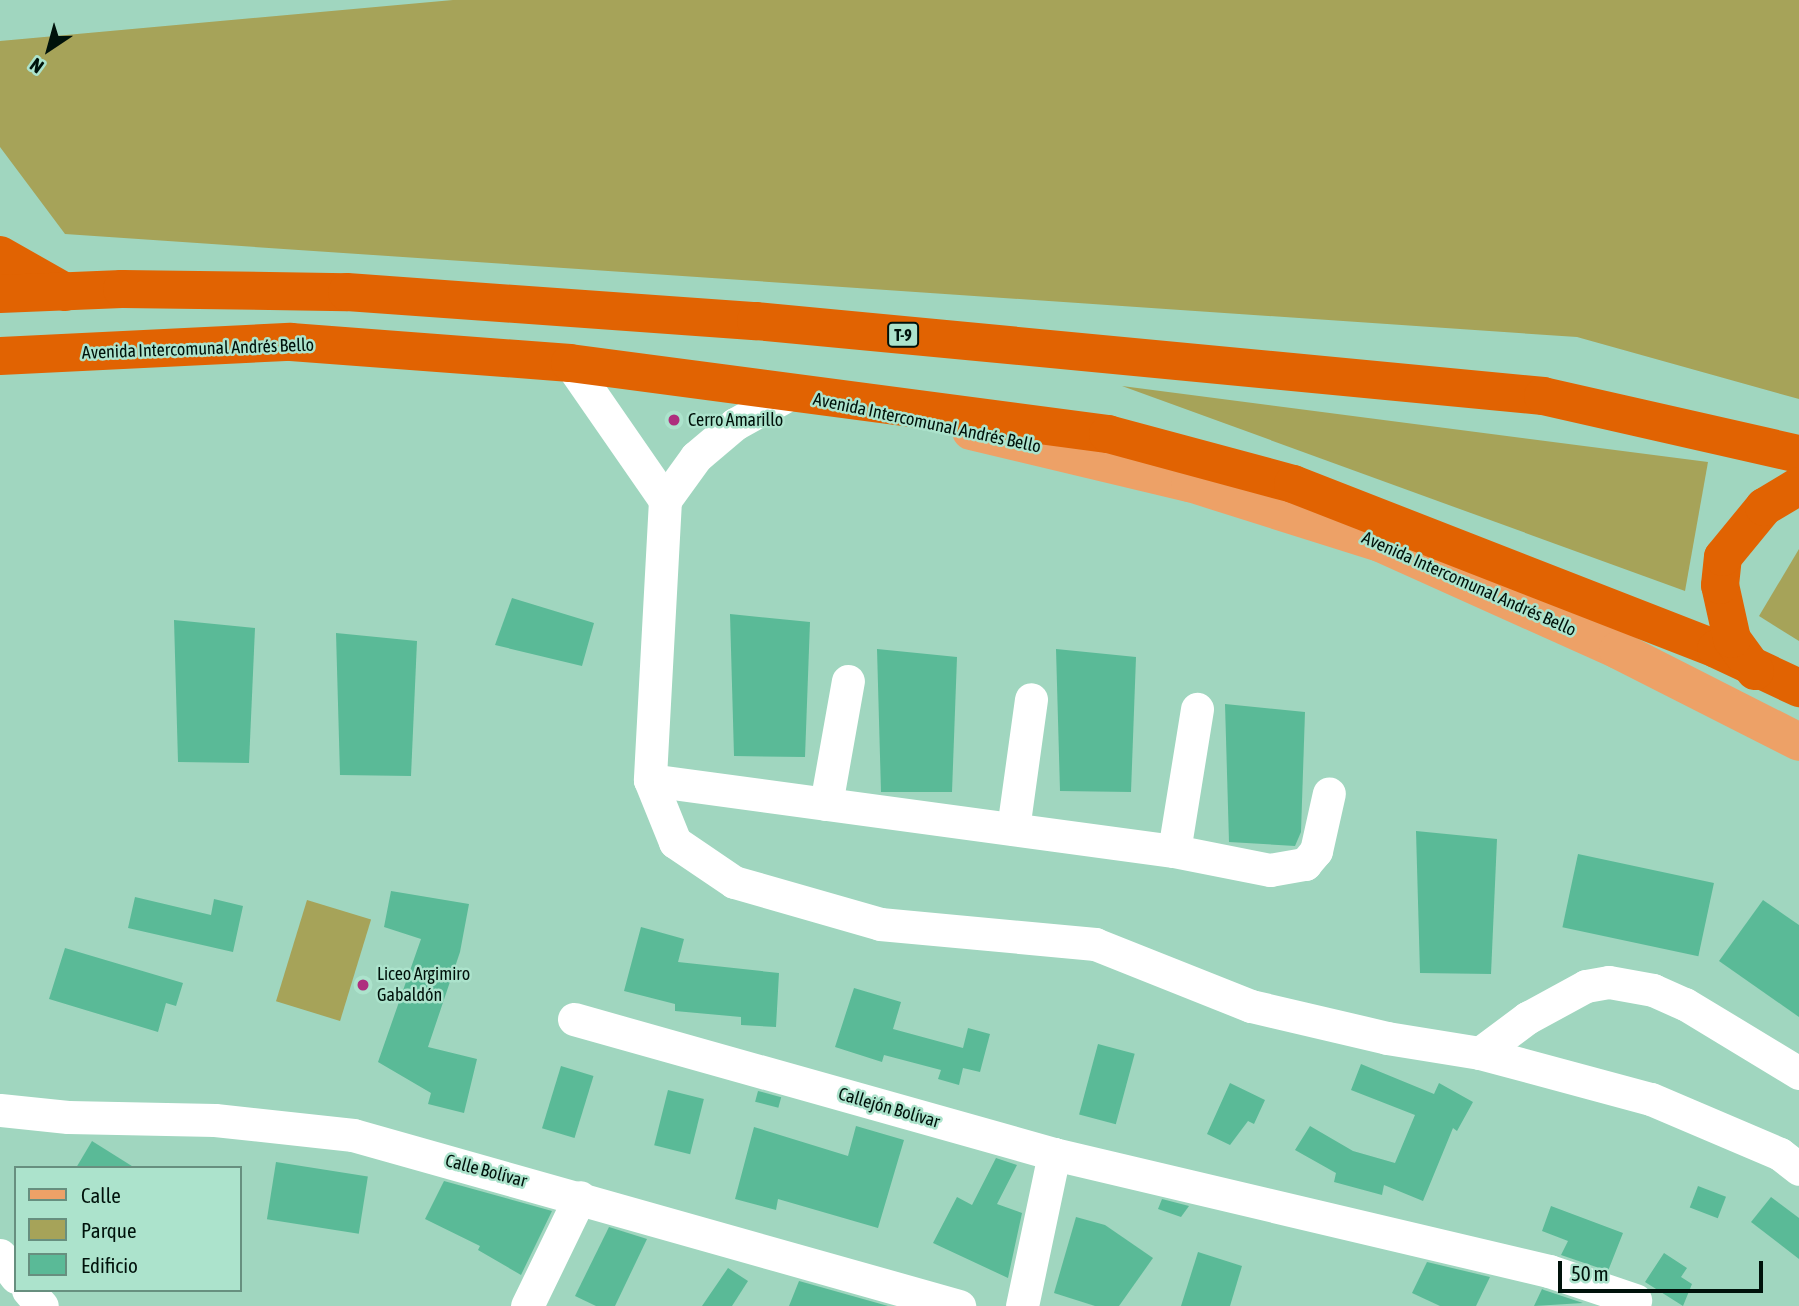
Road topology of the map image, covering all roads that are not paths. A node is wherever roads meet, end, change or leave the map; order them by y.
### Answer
1 (0, 255) edge
2 (65, 292) junction
3 (0, 294) edge
4 (0, 356) edge
5 (570, 363) junction
6 (789, 394) junction
7 (832, 401) junction
8 (1799, 454) edge
9 (1799, 486) edge
10 (665, 500) junction
11 (1748, 664) junction
12 (848, 681) dead end
13 (1799, 688) edge
14 (1031, 699) dead end
15 (1197, 709) dead end
16 (1799, 709) edge
17 (1799, 742) edge
18 (650, 780) junction
19 (1329, 793) dead end
20 (826, 804) junction
21 (1013, 829) junction
22 (1174, 852) junction
23 (574, 1019) dead end
24 (1480, 1053) junction
25 (1799, 1073) edge
26 (0, 1110) edge
27 (1054, 1154) junction
28 (1799, 1169) edge
29 (579, 1196) junction
30 (0, 1255) edge
31 (14, 1274) edge
32 (30, 1292) edge
33 (1635, 1300) dead end
34 (42, 1306) edge
35 (527, 1306) edge
36 (958, 1306) edge
37 (1022, 1306) edge

1 - 2 highway
2 - 3 highway, T-9
2 - 8 highway, T-9
4 - 5 highway, Avenida Intercomunal Andrés Bello
5 - 6 highway, Avenida Intercomunal Andrés Bello
5 - 10 street
6 - 7 highway, Avenida Intercomunal Andrés Bello
6 - 10 street
7 - 11 highway
7 - 17 main road, Avenida Intercomunal Andrés Bello
9 - 11 highway
10 - 18 street
11 - 13 highway
11 - 16 highway
12 - 20 street
14 - 21 street
15 - 22 street
18 - 20 street
18 - 24 street
19 - 22 street
20 - 21 street
21 - 22 street
23 - 27 street, Callejón Bolívar
24 - 25 street
24 - 28 street
26 - 29 street, Calle Bolívar
27 - 33 street, Callejón Bolívar
27 - 37 street
29 - 35 street
29 - 36 street, Calle Bolívar
30 - 31 street
32 - 34 street

